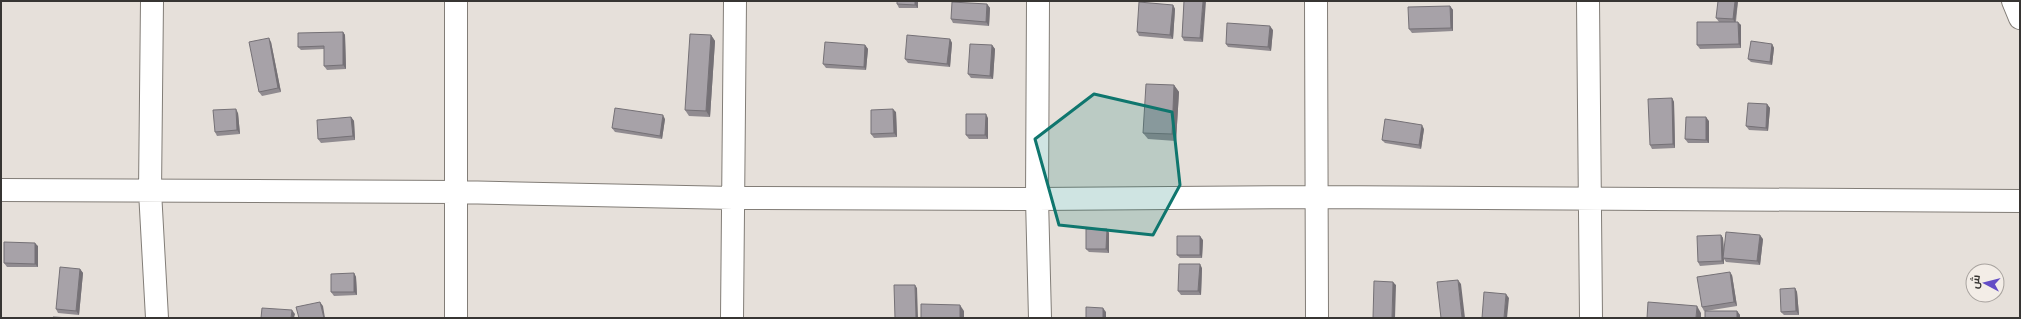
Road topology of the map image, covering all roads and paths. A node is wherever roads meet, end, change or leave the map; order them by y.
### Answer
1 (152, 1) edge
2 (456, 1) edge
3 (734, 1) edge
4 (1038, 1) edge
5 (1316, 1) edge
6 (1588, 1) edge
7 (2013, 1) edge
8 (2020, 18) edge
9 (1, 190) edge
10 (150, 190) junction
11 (456, 192) junction
12 (1317, 197) junction
13 (733, 198) junction
14 (1037, 199) junction
15 (1590, 199) junction
16 (2020, 201) edge
17 (157, 318) edge
18 (456, 318) edge
19 (732, 318) edge
20 (1040, 318) edge
21 (1317, 318) edge
22 (1591, 318) edge

1 - 10 street
2 - 11 street
3 - 13 street
4 - 14 street
5 - 12 street
6 - 15 street
7 - 8 street
9 - 10 street
10 - 11 street
10 - 17 street
11 - 13 street
11 - 18 street
12 - 14 street
12 - 15 street
12 - 21 street
13 - 14 street
13 - 19 street
14 - 20 street
15 - 16 street
15 - 22 street

